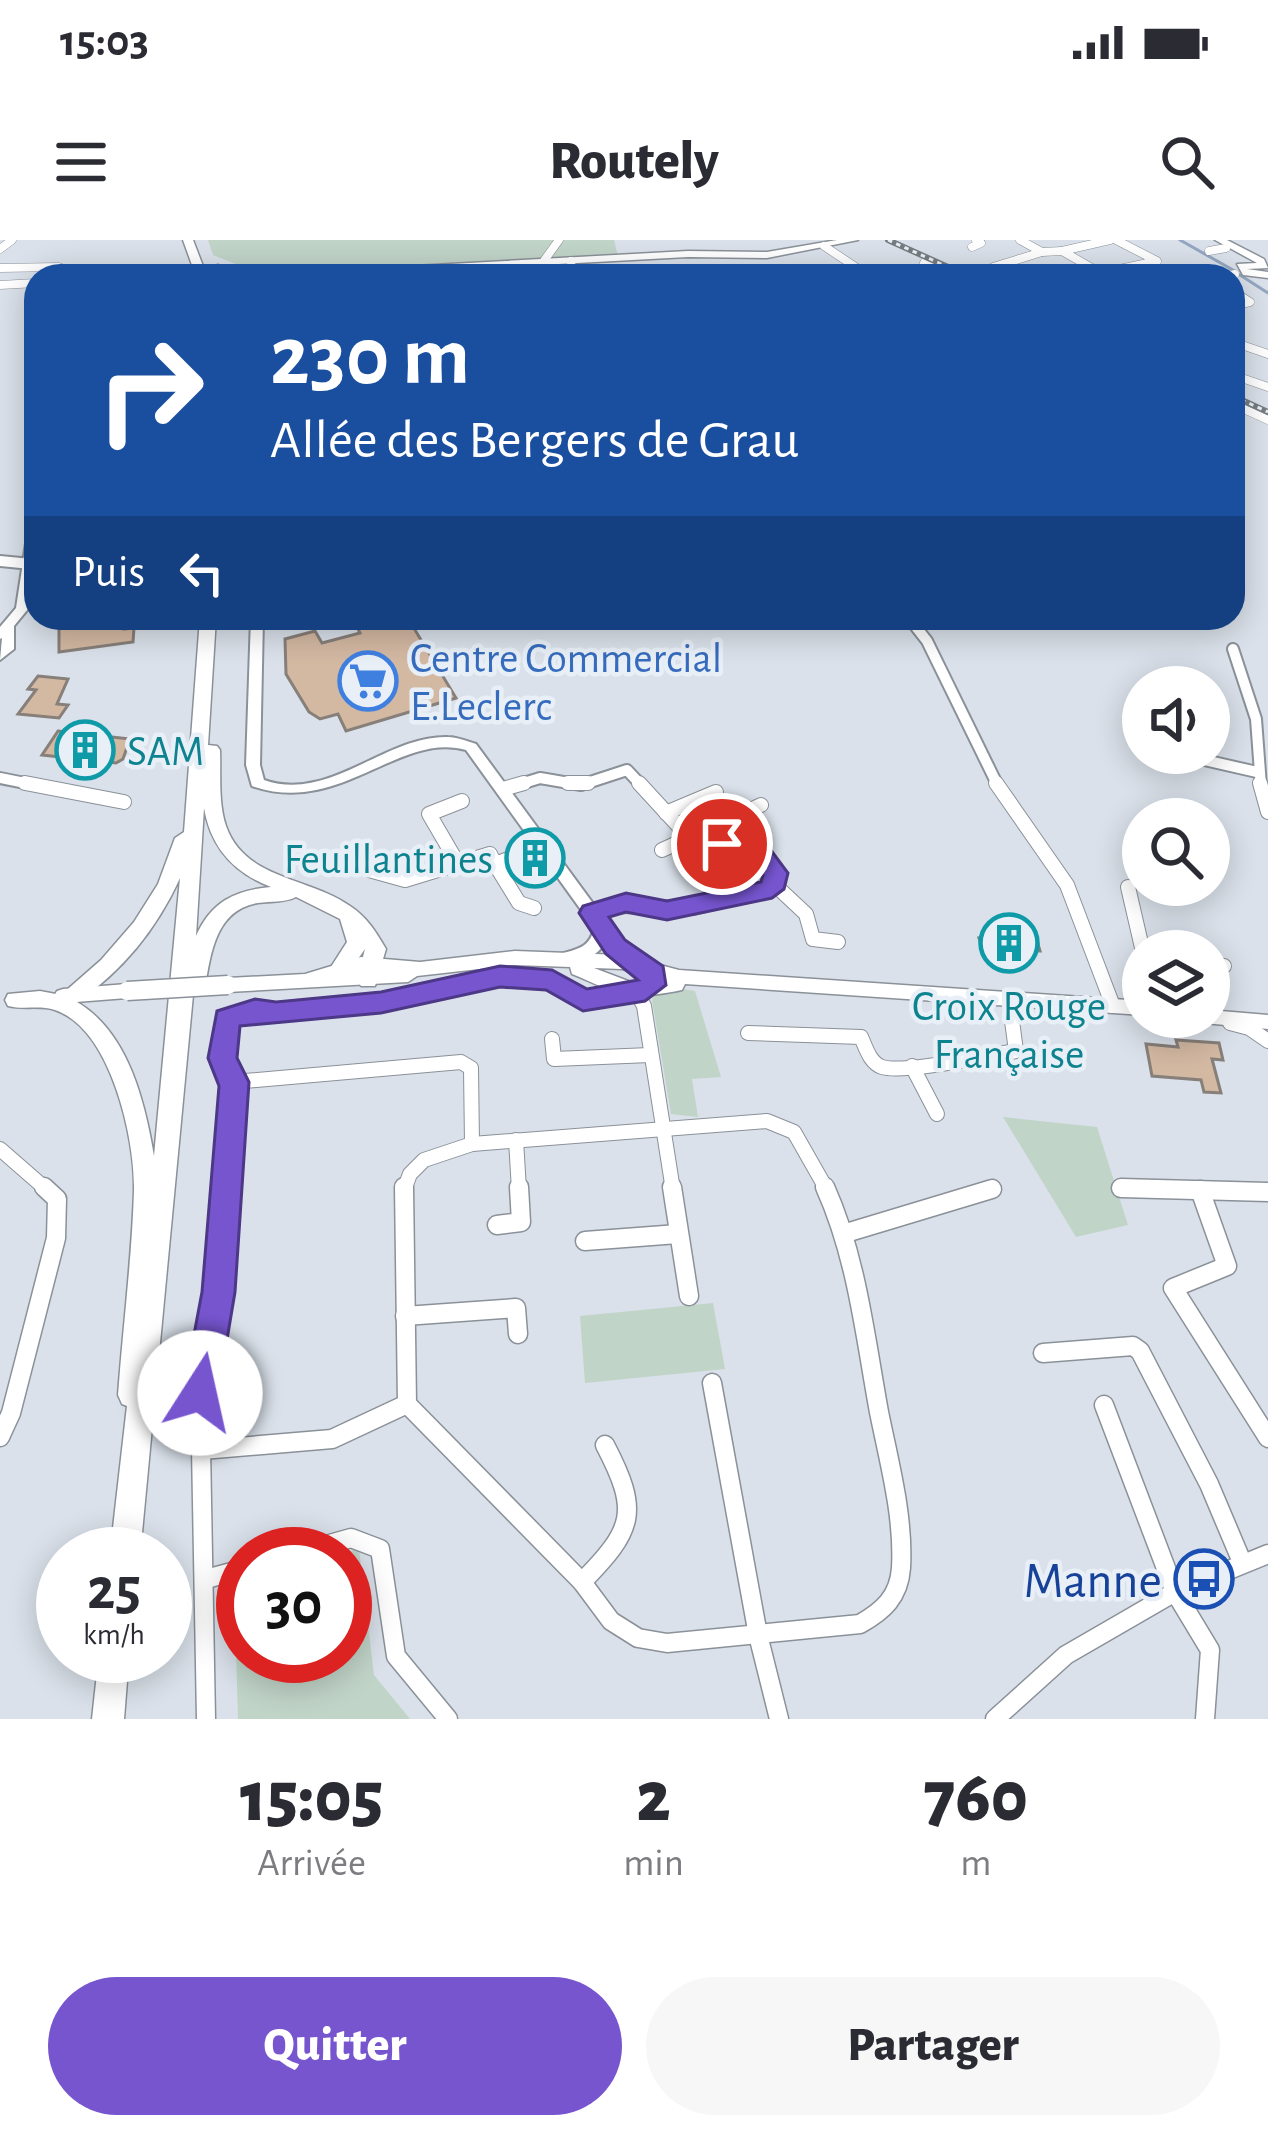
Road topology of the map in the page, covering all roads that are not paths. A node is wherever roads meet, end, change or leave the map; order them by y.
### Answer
1 (12, 240) edge
2 (188, 240) edge
3 (559, 240) edge
4 (854, 240) edge
5 (1020, 240) edge
6 (1113, 240) edge
7 (824, 246) junction
8 (1230, 246) edge
9 (0, 249) edge
10 (1062, 251) junction
11 (1209, 251) dead end
12 (1042, 252) junction
13 (194, 256) junction
14 (571, 261) junction
15 (543, 262) junction
16 (196, 264) edge
17 (210, 264) edge
18 (528, 264) edge
19 (571, 264) edge
20 (851, 264) edge
21 (1003, 264) edge
22 (1084, 264) edge
23 (1145, 264) edge
24 (1267, 268) edge
25 (24, 598) edge
26 (207, 630) edge
27 (211, 630) edge
28 (257, 630) edge
29 (919, 630) edge
30 (3, 640) edge
31 (1233, 649) dead end
32 (1230, 766) edge
33 (1257, 772) junction
34 (0, 778) edge
35 (196, 785) junction
36 (502, 789) junction
37 (716, 792) dead end
38 (462, 801) dead end
39 (124, 802) dead end
40 (761, 805) dead end
41 (1268, 812) edge
42 (666, 813) junction
43 (689, 837) junction
44 (543, 846) junction
45 (662, 850) dead end
46 (457, 862) junction
47 (495, 864) junction
48 (369, 870) dead end
49 (775, 885) junction
50 (534, 908) dead end
51 (597, 920) junction
52 (838, 942) dead end
53 (548, 960) junction
54 (359, 966) junction
55 (603, 977) junction
56 (304, 981) junction
57 (643, 985) junction
58 (101, 993) junction
59 (70, 996) junction
60 (1009, 998) junction
61 (8, 1000) edge
62 (1113, 1006) junction
63 (1122, 1007) edge
64 (1230, 1018) edge
65 (94, 1022) junction
66 (1267, 1025) edge
67 (748, 1033) dead end
68 (552, 1039) dead end
69 (650, 1055) junction
70 (912, 1066) junction
71 (230, 1078) junction
72 (173, 1099) junction
73 (937, 1114) dead end
74 (651, 1129) junction
75 (516, 1140) junction
76 (472, 1144) junction
77 (0, 1149) edge
78 (1121, 1188) dead end
79 (992, 1189) dead end
80 (1200, 1190) junction
81 (1268, 1192) edge
82 (497, 1225) dead end
83 (846, 1233) junction
84 (678, 1234) junction
85 (585, 1241) dead end
86 (688, 1296) dead end
87 (405, 1316) junction
88 (518, 1334) dead end
89 (1043, 1353) dead end
90 (712, 1383) dead end
91 (407, 1404) junction
92 (1104, 1405) dead end
93 (0, 1437) edge
94 (1268, 1438) edge
95 (605, 1445) dead end
96 (202, 1450) junction
97 (134, 1479) junction
98 (128, 1527) edge
99 (372, 1540) edge
100 (1268, 1554) edge
101 (1242, 1562) junction
102 (216, 1576) edge
103 (206, 1579) junction
104 (582, 1582) junction
105 (1175, 1592) junction
106 (758, 1635) junction
107 (111, 1683) edge
108 (108, 1719) edge
109 (206, 1719) edge
110 (448, 1719) edge
111 (779, 1719) edge
112 (995, 1719) edge
113 (1205, 1719) edge

1 - 9 street
2 - 13 main road
3 - 15 street
4 - 7 main road
5 - 12 street
6 - 10 street
6 - 23 street
7 - 14 main road
7 - 20 street
8 - 11 street
8 - 24 main road
10 - 12 street
10 - 22 street
12 - 21 street
13 - 16 main road
13 - 17 main road
14 - 15 main road
14 - 19 street
15 - 18 main road
25 - 30 street
26 - 35 main road
27 - 54 main road
28 - 36 street
29 - 62 street
31 - 33 street
32 - 33 street
33 - 41 street
34 - 39 street
35 - 59 main road
35 - 72 main road
36 - 42 street
36 - 44 street
37 - 42 street
38 - 46 street
40 - 43 street
42 - 43 street
43 - 45 street
43 - 49 street
44 - 47 street
44 - 51 street
46 - 47 street
46 - 48 street
47 - 50 street
49 - 51 street
49 - 52 street
51 - 53 street
51 - 55 street
51 - 57 street
53 - 54 main road
53 - 55 main road
54 - 55 main road
54 - 56 main road
54 - 56 main road
54 - 72 main road
55 - 57 main road
55 - 71 street
56 - 58 main road, bridge
57 - 60 main road
57 - 69 street
58 - 59 main road
58 - 65 main road
59 - 61 main road
60 - 62 main road
60 - 70 street
61 - 65 main road
62 - 63 main road
64 - 66 main road
65 - 97 main road
67 - 70 street
68 - 69 street
69 - 74 street
70 - 73 street
71 - 76 street
71 - 96 street
72 - 97 main road
74 - 75 street
74 - 83 street
74 - 84 street
75 - 76 street
75 - 82 street
76 - 87 street
77 - 93 street
78 - 80 street
79 - 83 street
80 - 81 street
80 - 94 street
83 - 106 street
84 - 85 street
84 - 86 street
87 - 88 street
87 - 91 street
89 - 101 street
90 - 106 street
91 - 96 street
91 - 104 street
92 - 105 street
95 - 104 street
96 - 103 street
97 - 98 main road
99 - 110 street
100 - 101 street
101 - 105 street
102 - 103 street
103 - 109 street
104 - 106 street
105 - 112 street
105 - 113 street
106 - 111 street
107 - 108 main road

